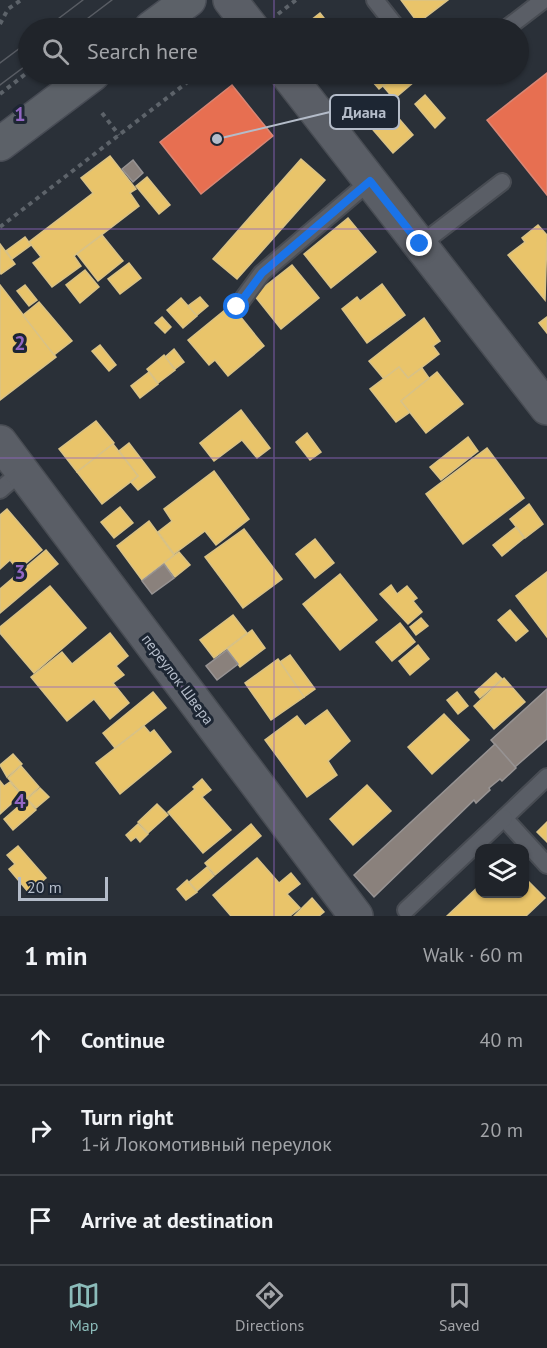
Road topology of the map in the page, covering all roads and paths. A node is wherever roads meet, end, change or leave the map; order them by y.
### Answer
1 (21, 0) edge
2 (189, 0) edge
3 (230, 0) edge
4 (375, 0) edge
5 (539, 0) edge
6 (165, 18) edge
7 (244, 18) edge
8 (389, 18) edge
9 (520, 18) edge
10 (0, 24) edge
11 (18, 80) edge
12 (80, 84) edge
13 (185, 84) edge
14 (295, 84) edge
15 (0, 94) edge
16 (102, 113) dead end
17 (119, 135) junction
18 (0, 144) edge
19 (370, 181) junction
20 (502, 182) dead end
21 (0, 227) edge
22 (420, 244) junction
23 (237, 307) dead end
24 (547, 408) edge
25 (0, 442) edge
26 (11, 481) edge
27 (547, 777) edge
28 (504, 818) junction
29 (547, 865) edge
30 (406, 910) dead end
31 (357, 916) edge

1 - 10 path
2 - 6 main road
3 - 7 street
4 - 8 lane
5 - 9 lane
11 - 15 path
12 - 18 main road
13 - 17 path
14 - 19 street
16 - 17 path
17 - 21 path
19 - 22 street
19 - 23 lane
20 - 22 lane
22 - 24 street
25 - 26 street, переулок Швера
26 - 31 street, переулок Швера
27 - 28 lane
28 - 29 lane
28 - 30 lane

